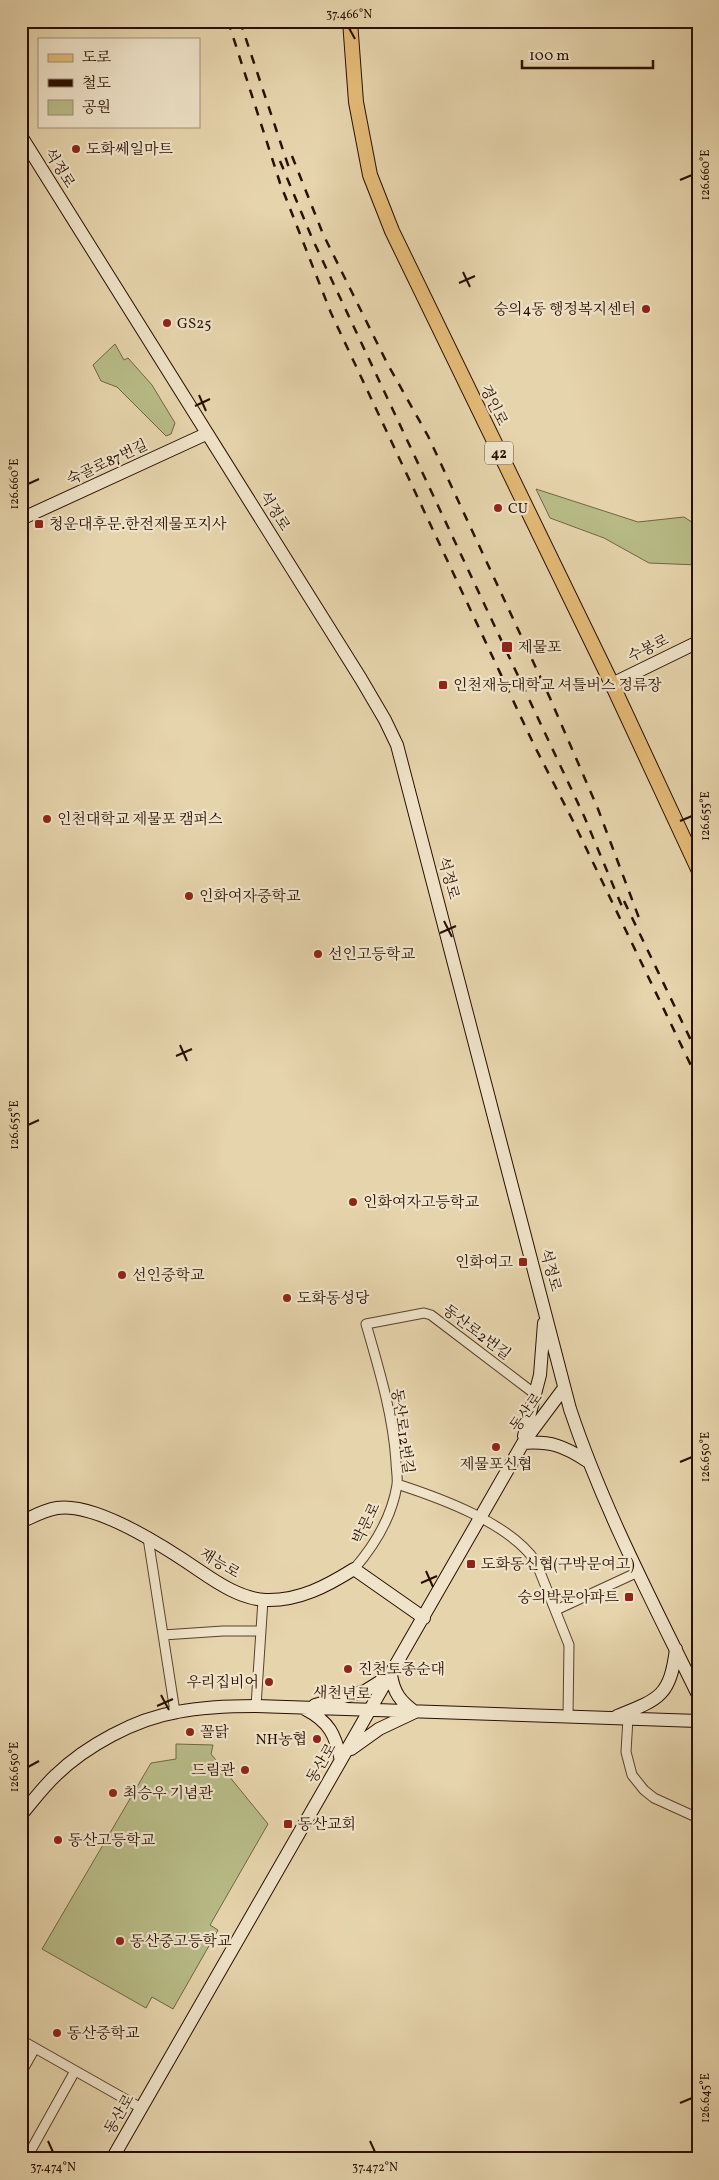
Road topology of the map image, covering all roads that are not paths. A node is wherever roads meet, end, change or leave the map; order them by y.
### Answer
1 (350, 21) edge
2 (21, 136) edge
3 (206, 434) junction
4 (21, 519) edge
5 (698, 642) edge
6 (612, 684) junction
7 (698, 869) edge
8 (545, 1308) junction
9 (366, 1324) joint
10 (564, 1388) junction
11 (534, 1394) junction
12 (523, 1443) junction
13 (587, 1461) junction
14 (397, 1484) junction
15 (480, 1518) junction
16 (21, 1522) edge
17 (148, 1538) junction
18 (354, 1569) junction
19 (638, 1572) junction
20 (263, 1600) junction
21 (556, 1610) junction
22 (424, 1618) junction
23 (260, 1631) junction
24 (163, 1635) junction
25 (676, 1649) junction
26 (390, 1675) junction
27 (698, 1695) edge
28 (256, 1706) junction
29 (303, 1708) junction
30 (370, 1711) junction
31 (175, 1712) junction
32 (415, 1712) junction
33 (568, 1716) junction
34 (614, 1717) junction
35 (628, 1718) junction
36 (698, 1721) edge
37 (343, 1757) junction
38 (21, 1815) edge
39 (698, 1818) edge
40 (21, 2040) edge
41 (35, 2048) junction
42 (75, 2071) junction
43 (21, 2073) edge
44 (141, 2108) junction
45 (26, 2159) edge
46 (112, 2159) edge

1 - 6 main road, 경인로 / 42
2 - 3 main road, 석정로
3 - 4 main road, 숙골로87번길
3 - 8 main road, 석정로
5 - 6 main road, 수봉로
6 - 7 main road, 경인로 / 42
8 - 10 main road, 석정로
8 - 11 main road
9 - 11 street, 동산로2번길
9 - 14 street, 동산로12번길
10 - 12 main road, 동산로
10 - 13 main road, 석정로
11 - 12 main road
12 - 13 main road
12 - 15 main road, 동산로
13 - 19 main road, 석정로
14 - 15 street, 동산로12번길
14 - 18 street, 박문로
15 - 21 street, 동산로12번길
15 - 22 main road, 동산로
16 - 17 main road, 재능로
17 - 20 main road, 재능로
17 - 24 street
18 - 20 main road, 재능로
18 - 22 main road
19 - 21 street
19 - 25 main road, 석정로
20 - 23 street
21 - 33 street, 동산로12번길
22 - 26 main road, 동산로
23 - 24 street
23 - 28 street
24 - 31 street
25 - 27 main road, 석정로
25 - 34 main road
26 - 29 main road
26 - 30 main road, 동산로
26 - 32 main road
28 - 29 main road, 새천년로
28 - 31 main road, 새천년로
29 - 30 main road, 새천년로
29 - 37 main road
30 - 32 main road, 새천년로
30 - 37 main road, 동산로
31 - 38 main road, 새천년로
32 - 33 main road, 새천년로
32 - 37 main road
33 - 34 main road, 새천년로
34 - 35 main road, 새천년로
35 - 36 main road, 새천년로
35 - 39 street
37 - 44 main road, 동산로
40 - 41 street
41 - 42 street
41 - 43 street
42 - 44 street
42 - 45 street
44 - 46 main road, 동산로

